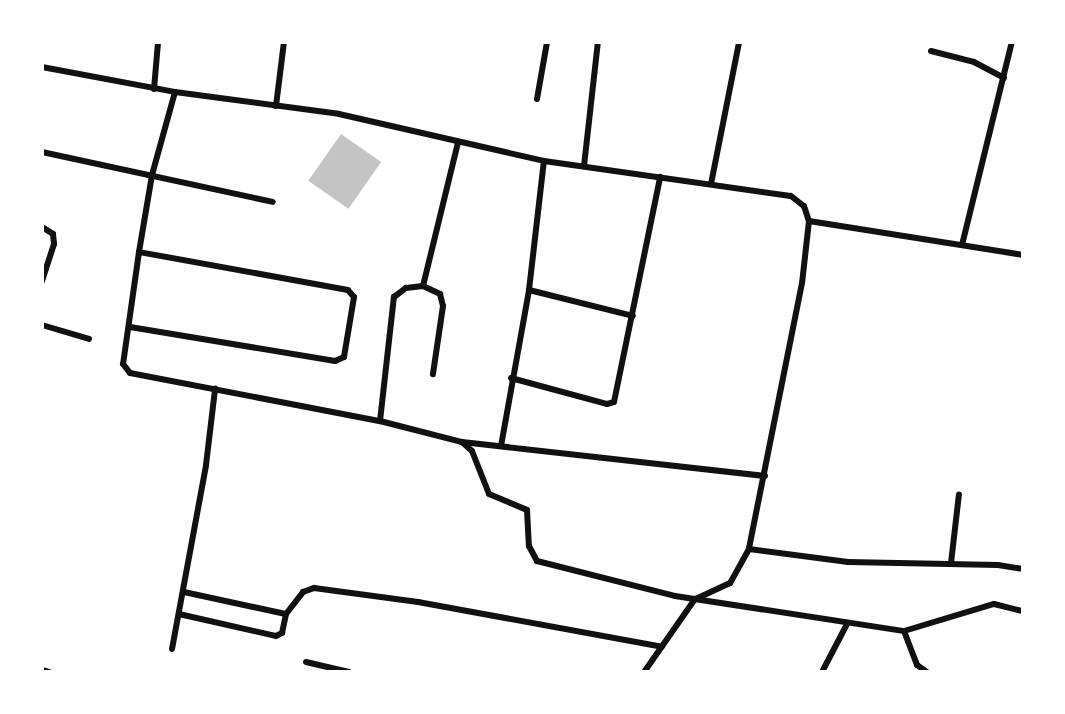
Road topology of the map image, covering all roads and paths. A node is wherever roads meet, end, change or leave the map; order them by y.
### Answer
1 (158, 42) edge
2 (284, 42) edge
3 (547, 42) edge
4 (598, 42) edge
5 (739, 42) edge
6 (1012, 42) edge
7 (931, 51) dead end
8 (42, 67) edge
9 (1004, 78) junction
10 (154, 89) junction
11 (175, 93) junction
12 (537, 99) dead end
13 (276, 106) junction
14 (458, 142) junction
15 (42, 152) edge
16 (544, 161) junction
17 (584, 166) junction
18 (152, 175) junction
19 (660, 177) junction
20 (711, 184) junction
21 (273, 202) dead end
22 (809, 221) junction
23 (42, 226) edge
24 (962, 245) junction
25 (139, 252) junction
26 (1023, 255) edge
27 (42, 282) edge
28 (423, 286) junction
29 (529, 290) junction
30 (633, 316) junction
31 (42, 325) edge
32 (130, 327) junction
33 (89, 339) dead end
34 (433, 374) dead end
35 (511, 378) junction
36 (215, 388) junction
37 (380, 421) junction
38 (462, 442) junction
39 (501, 446) junction
40 (765, 476) junction
41 (959, 494) dead end
42 (749, 549) junction
43 (951, 563) junction
44 (1023, 569) edge
45 (184, 592) junction
46 (695, 599) junction
47 (1023, 611) edge
48 (179, 614) junction
49 (286, 614) junction
50 (847, 624) junction
51 (904, 631) junction
52 (662, 647) junction
53 (172, 649) dead end
54 (306, 662) dead end
55 (42, 670) edge
56 (49, 672) edge
57 (349, 672) edge
58 (644, 672) edge
59 (822, 672) edge
60 (927, 672) edge

1 - 10 street
2 - 13 street
3 - 12 street
4 - 17 street
5 - 20 street
6 - 9 street
7 - 9 street
8 - 10 street
9 - 24 street
10 - 11 street
11 - 13 street
11 - 18 street
13 - 14 street
14 - 16 street
14 - 28 street
15 - 18 street
16 - 17 street
16 - 29 street
17 - 19 street
18 - 21 street
18 - 25 street
19 - 20 street
19 - 30 street
20 - 22 street
22 - 24 street
22 - 40 street
23 - 27 street
24 - 26 street
25 - 32 street
25 - 32 street
28 - 34 street
28 - 37 street
29 - 30 street
29 - 35 street
30 - 35 street
31 - 33 street
32 - 36 street
35 - 39 street
36 - 37 street
36 - 45 street
37 - 38 street
38 - 39 street
38 - 46 street
39 - 40 street
40 - 42 street
41 - 43 street
42 - 43 street
42 - 46 street
43 - 44 street
45 - 48 street
45 - 49 street
46 - 50 street
46 - 52 street
47 - 51 street
48 - 49 street
48 - 53 street
49 - 52 street
50 - 51 street
50 - 59 street
51 - 60 street
52 - 58 street
54 - 57 street
55 - 56 street

